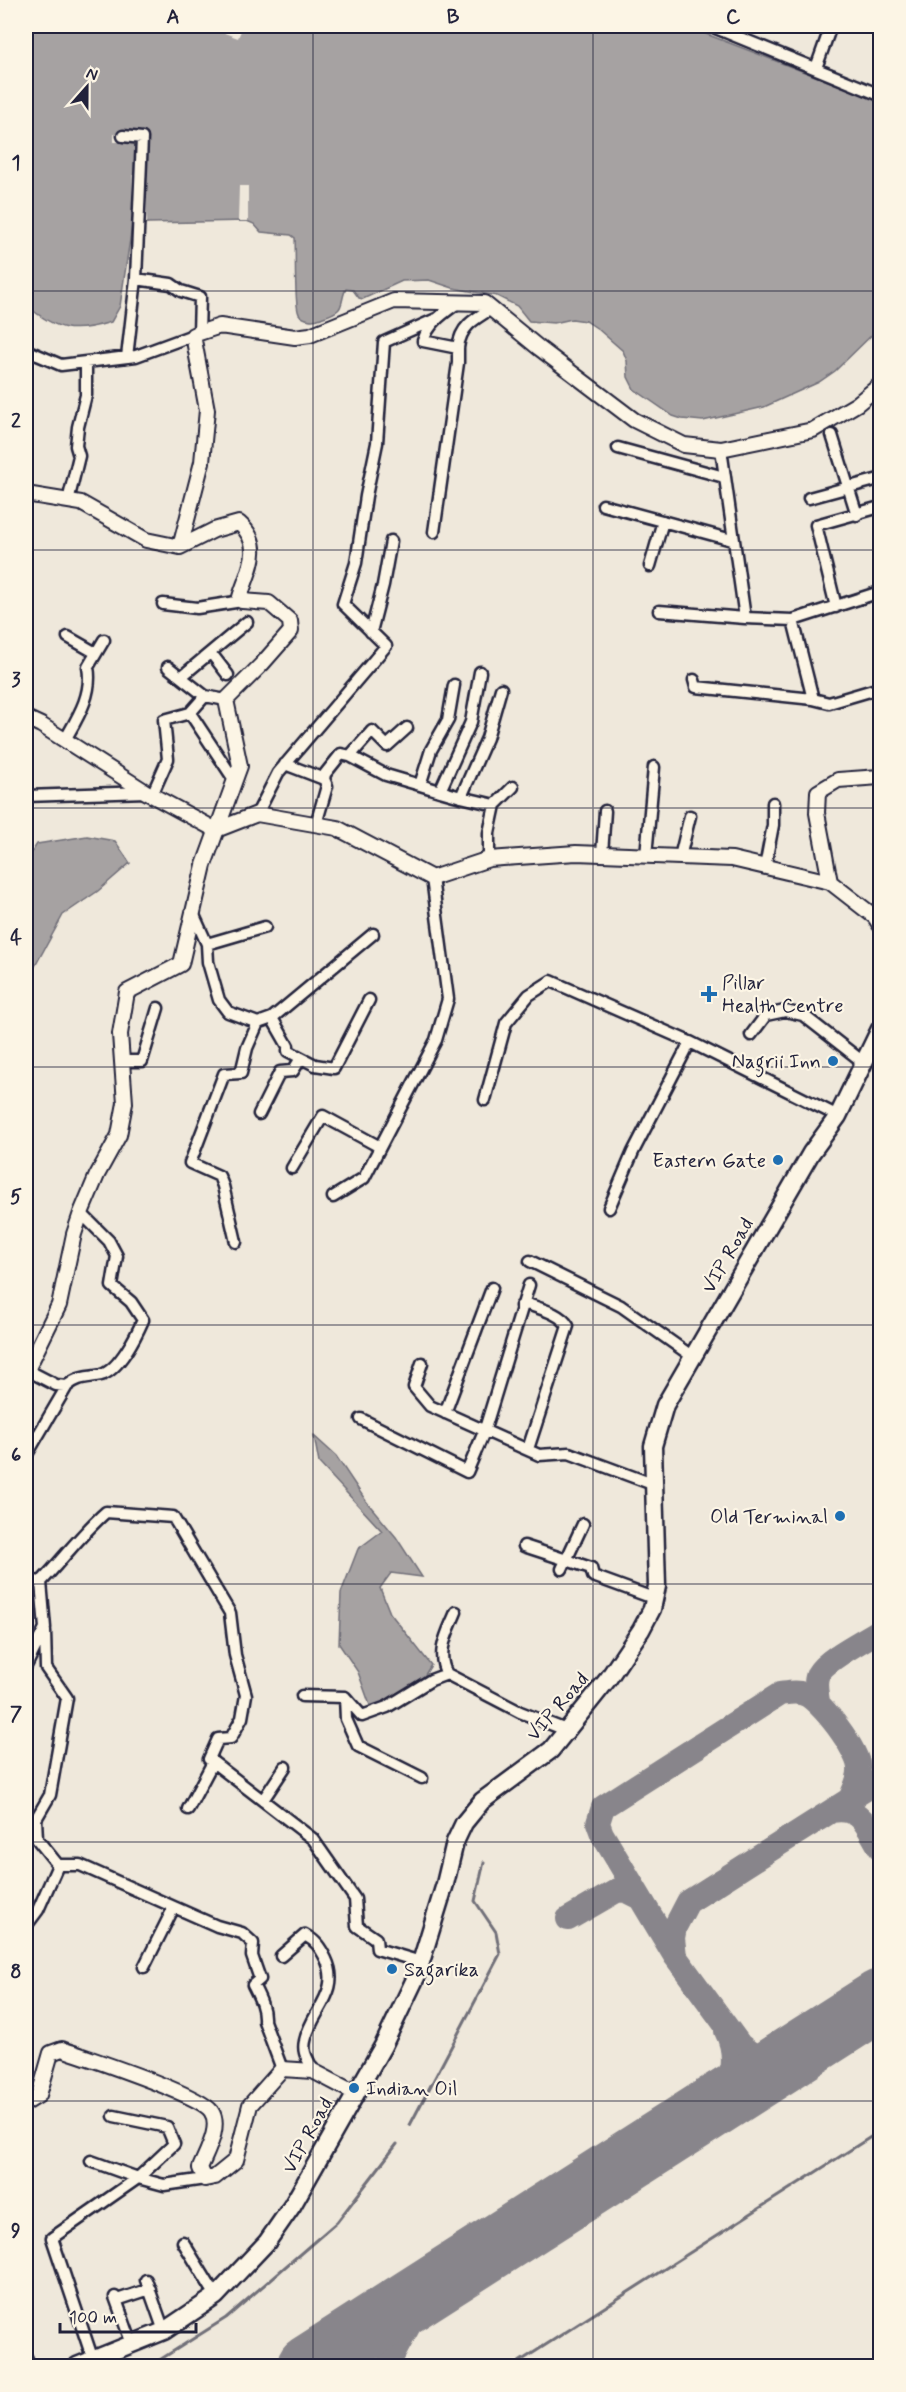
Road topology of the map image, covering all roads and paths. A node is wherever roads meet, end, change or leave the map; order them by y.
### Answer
1 (711, 26) edge
2 (831, 26) edge
3 (816, 68) junction
4 (880, 95) edge
5 (123, 136) dead end
6 (136, 279) junction
7 (459, 302) junction
8 (491, 309) junction
9 (436, 319) junction
10 (196, 334) junction
11 (458, 348) junction
12 (26, 350) edge
13 (127, 357) junction
14 (86, 362) junction
15 (880, 385) edge
16 (832, 435) dead end
17 (618, 448) dead end
18 (721, 449) junction
19 (724, 477) junction
20 (879, 479) dead end
21 (849, 488) junction
22 (26, 494) edge
23 (809, 498) dead end
24 (68, 501) junction
25 (603, 505) dead end
26 (880, 507) edge
27 (857, 514) junction
28 (663, 521) junction
29 (434, 532) dead end
30 (732, 540) junction
31 (391, 541) dead end
32 (180, 547) junction
33 (650, 566) dead end
34 (880, 592) edge
35 (242, 601) junction
36 (163, 604) dead end
37 (836, 607) junction
38 (659, 611) dead end
39 (745, 618) junction
40 (793, 620) junction
41 (247, 622) dead end
42 (371, 632) junction
43 (68, 637) dead end
44 (104, 640) dead end
45 (96, 653) junction
46 (211, 653) junction
47 (168, 667) dead end
48 (480, 672) dead end
49 (228, 675) dead end
50 (181, 677) junction
51 (694, 680) dead end
52 (454, 685) dead end
53 (880, 688) edge
54 (501, 689) dead end
55 (205, 696) junction
56 (813, 699) junction
57 (226, 700) junction
58 (190, 713) junction
59 (26, 718) edge
60 (406, 728) dead end
61 (65, 740) junction
62 (350, 756) junction
63 (285, 764) junction
64 (654, 767) dead end
65 (880, 777) edge
66 (324, 779) junction
67 (235, 781) junction
68 (420, 785) junction
69 (513, 787) dead end
70 (440, 791) junction
71 (149, 793) junction
72 (26, 796) edge
73 (461, 797) junction
74 (773, 803) dead end
75 (495, 805) junction
76 (604, 811) dead end
77 (257, 814) junction
78 (690, 816) dead end
79 (316, 824) junction
80 (216, 830) junction
81 (602, 854) junction
82 (646, 856) junction
83 (680, 857) junction
84 (489, 859) junction
85 (765, 867) junction
86 (432, 878) junction
87 (830, 882) junction
88 (193, 913) junction
89 (880, 925) edge
90 (265, 927) dead end
91 (373, 934) dead end
92 (207, 944) junction
93 (369, 1000) dead end
94 (158, 1008) dead end
95 (272, 1018) junction
96 (258, 1023) junction
97 (880, 1029) edge
98 (751, 1035) dead end
99 (690, 1042) junction
100 (301, 1058) junction
101 (122, 1061) junction
102 (863, 1062) junction
103 (485, 1100) dead end
104 (259, 1114) dead end
105 (838, 1116) junction
106 (380, 1148) junction
107 (292, 1168) dead end
108 (333, 1197) dead end
109 (609, 1208) dead end
110 (81, 1213) junction
111 (236, 1242) dead end
112 (530, 1261) dead end
113 (529, 1285) dead end
114 (492, 1288) dead end
115 (521, 1306) junction
116 (693, 1357) junction
117 (422, 1363) dead end
118 (26, 1371) edge
119 (67, 1386) junction
120 (445, 1413) junction
121 (361, 1419) dead end
122 (484, 1432) junction
123 (528, 1449) junction
124 (26, 1456) edge
125 (655, 1485) junction
126 (583, 1524) dead end
127 (524, 1546) dead end
128 (564, 1565) junction
129 (26, 1580) edge
130 (41, 1582) junction
131 (656, 1599) junction
132 (456, 1612) dead end
133 (45, 1628) junction
134 (26, 1666) edge
135 (447, 1674) junction
136 (302, 1696) dead end
137 (345, 1697) junction
138 (566, 1730) junction
139 (213, 1762) junction
140 (285, 1767) dead end
141 (422, 1778) dead end
142 (263, 1800) junction
143 (188, 1809) dead end
144 (58, 1864) junction
145 (174, 1907) junction
146 (26, 1926) edge
147 (281, 1956) dead end
148 (421, 1962) junction
149 (144, 1967) dead end
150 (282, 2070) junction
151 (314, 2071) junction
152 (355, 2093) junction
153 (26, 2103) edge
154 (114, 2116) dead end
155 (91, 2161) dead end
156 (138, 2178) junction
157 (205, 2179) junction
158 (183, 2242) dead end
159 (216, 2296) junction
160 (164, 2331) junction
161 (132, 2344) junction
162 (26, 2357) edge
163 (93, 2360) junction
164 (30, 2367) edge
165 (76, 2367) edge

1 - 3 street
2 - 3 street
3 - 4 street
5 - 6 street
6 - 10 street
6 - 13 street
7 - 8 street
7 - 9 street
7 - 10 street
8 - 11 street
8 - 18 street
9 - 11 street
9 - 42 street
10 - 13 street
10 - 32 street
11 - 29 street
12 - 14 street
13 - 14 street
14 - 24 street
15 - 18 street
16 - 21 street
17 - 19 street
18 - 19 street
19 - 30 street
20 - 21 street
21 - 23 street
21 - 27 street
22 - 24 street
24 - 32 street
25 - 28 street
26 - 27 street
27 - 37 street
28 - 30 street
28 - 33 street
30 - 39 street
31 - 42 street
32 - 35 street
34 - 37 street
35 - 36 street
35 - 57 street
37 - 40 street
38 - 39 street
39 - 40 street
40 - 56 street
41 - 46 street
42 - 63 street
43 - 45 street
44 - 45 street
45 - 61 street
46 - 49 street
46 - 50 street
47 - 50 street
48 - 70 street
50 - 55 street
51 - 56 street
52 - 68 street
53 - 56 street
54 - 73 street
55 - 57 street
55 - 58 street
57 - 67 street
58 - 67 street
58 - 71 street
59 - 61 street
60 - 62 street
61 - 71 street
62 - 66 street
62 - 68 street
63 - 66 street
63 - 77 street
64 - 82 street
65 - 87 street
66 - 79 street
67 - 80 street
68 - 70 street
69 - 75 street
70 - 73 street
71 - 72 street
71 - 80 street
73 - 75 street
74 - 85 street
75 - 84 street
76 - 81 street
77 - 79 street
77 - 80 street
78 - 83 street
79 - 86 street
80 - 88 street
81 - 82 street
81 - 84 street
82 - 83 street
83 - 85 street
84 - 86 street
85 - 87 street
86 - 106 street
87 - 89 street
88 - 92 street
88 - 101 street
90 - 92 street
91 - 95 street
92 - 96 street
93 - 100 street
94 - 101 street
95 - 96 street
95 - 100 street
96 - 111 street
97 - 102 highway, VIP Road
98 - 102 street
99 - 103 street
99 - 105 street
99 - 109 street
100 - 104 street
101 - 110 street
102 - 105 highway, VIP Road
105 - 116 highway, VIP Road
106 - 107 street
106 - 108 street
110 - 118 street
110 - 119 street
112 - 116 street
113 - 115 street
114 - 120 street
115 - 122 street
115 - 123 street
116 - 125 highway, VIP Road
117 - 120 street
118 - 119 street
119 - 124 street
120 - 122 street
121 - 122 street
122 - 123 street
123 - 125 street
125 - 131 highway, VIP Road
126 - 128 street
127 - 128 street
128 - 131 street
129 - 130 street
130 - 133 street
130 - 139 street
131 - 138 highway, VIP Road
132 - 135 street
133 - 134 street
133 - 144 street
135 - 137 street
135 - 138 street
136 - 137 street
137 - 141 street
138 - 148 highway, VIP Road
139 - 142 street
139 - 143 street
140 - 142 street
142 - 148 street
144 - 145 street
144 - 146 street
145 - 149 street
145 - 150 street
147 - 151 street
148 - 152 highway, VIP Road
150 - 151 street
150 - 157 street
151 - 152 street
152 - 159 highway, VIP Road
153 - 157 street
154 - 156 street
155 - 156 street
156 - 157 street
156 - 163 street
158 - 159 street
159 - 160 highway, VIP Road
160 - 161 highway, VIP Road
160 - 161 street
161 - 163 highway, VIP Road
162 - 164 street
163 - 165 highway, VIP Road

